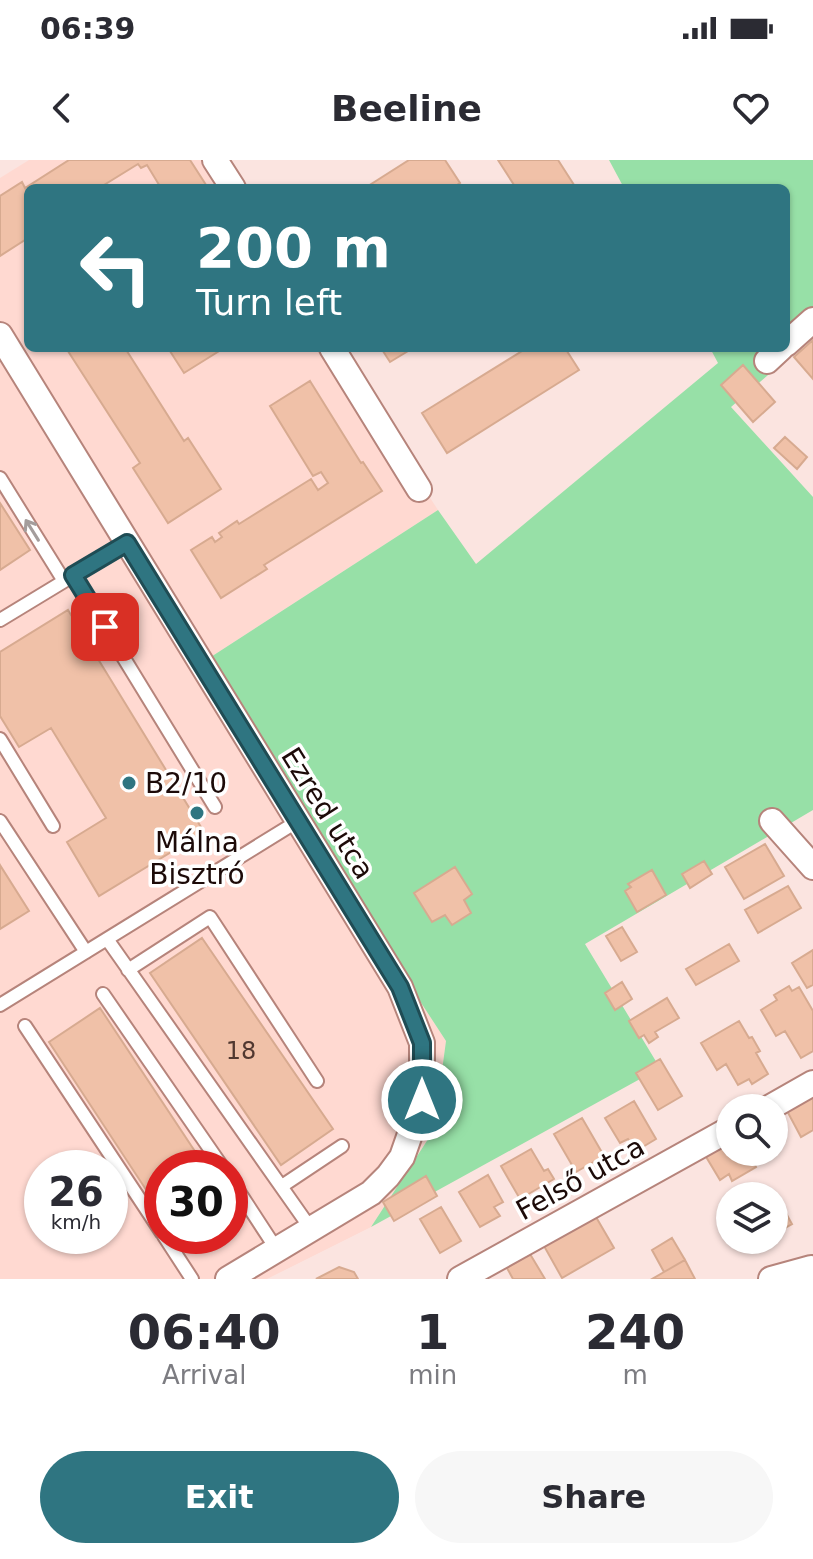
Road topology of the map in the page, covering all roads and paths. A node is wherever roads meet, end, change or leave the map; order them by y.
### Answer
1 (215, 160) edge
2 (230, 184) edge
3 (813, 320) edge
4 (0, 335) edge
5 (790, 340) edge
6 (334, 352) edge
7 (0, 478) edge
8 (419, 489) dead end
9 (127, 543) junction
10 (69, 578) junction
11 (0, 620) edge
12 (0, 739) edge
13 (215, 807) dead end
14 (0, 821) edge
15 (298, 821) junction
16 (772, 821) dead end
17 (53, 826) dead end
18 (813, 867) edge
19 (107, 939) junction
20 (86, 952) junction
21 (128, 970) junction
22 (103, 994) dead end
23 (0, 1005) edge
24 (25, 1026) dead end
25 (317, 1081) dead end
26 (813, 1083) edge
27 (788, 1097) edge
28 (716, 1137) edge
29 (342, 1146) dead end
30 (211, 1150) edge
31 (282, 1186) junction
32 (144, 1205) edge
33 (248, 1206) edge
34 (311, 1229) junction
35 (277, 1250) junction
36 (176, 1254) edge
37 (811, 1271) edge
38 (238, 1276) edge
39 (192, 1279) edge
40 (460, 1279) edge
41 (771, 1279) edge

1 - 2 street
3 - 5 street
4 - 9 street, Ezred utca
6 - 8 street
10 -> 7 lane
9 - 10 lane
9 - 15 street, Ezred utca
10 - 11 lane
10 - 13 lane
12 - 17 lane
14 - 20 lane
15 - 19 lane
15 - 34 street, Ezred utca
16 - 18 street
19 - 20 lane
19 - 21 lane
20 - 23 lane
21 - 25 lane
21 - 31 lane
22 - 30 lane
24 - 32 lane
26 - 27 street
28 - 40 street, Felső utca
29 - 31 lane
31 - 34 lane
33 - 35 lane
34 - 35 street, Ezred utca
35 - 38 street, Ezred utca
36 - 39 lane
37 - 41 street

